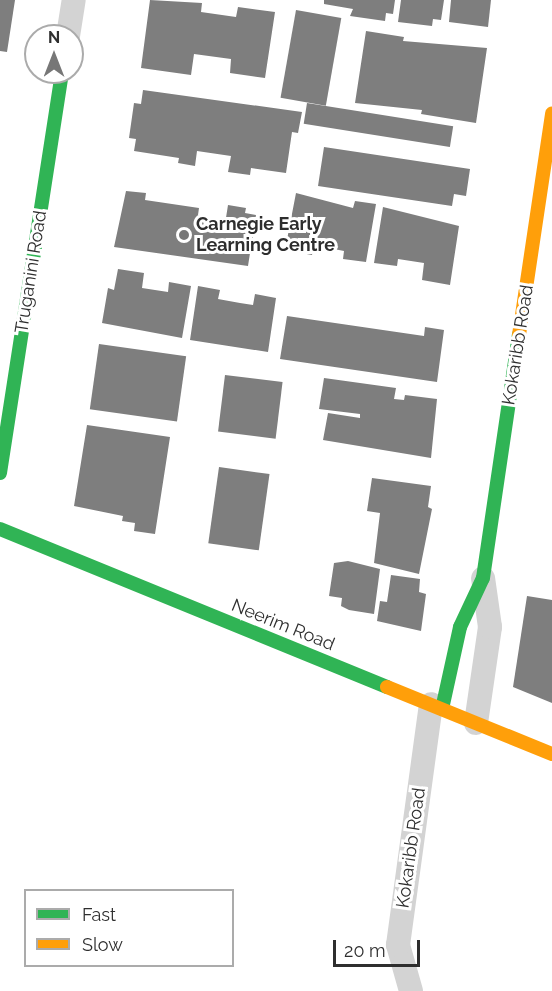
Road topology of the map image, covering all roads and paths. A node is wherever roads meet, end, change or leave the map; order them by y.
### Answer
1 (74, 0) edge
2 (70, 24) edge
3 (60, 84) edge
4 (552, 113) edge
5 (0, 473) edge
6 (0, 529) edge
7 (483, 578) junction
8 (437, 707) junction
9 (476, 723) junction
10 (552, 754) edge
11 (411, 991) edge

1 - 2 street
3 - 5 street, Truganini Road
4 - 7 street, Kokaribb Road
6 - 8 street, Neerim Road
7 - 8 street, Kokaribb Road
7 - 9 street, Kokaribb Road
8 - 9 street, Neerim Road
8 - 11 street, Kokaribb Road
9 - 10 street, Neerim Road

